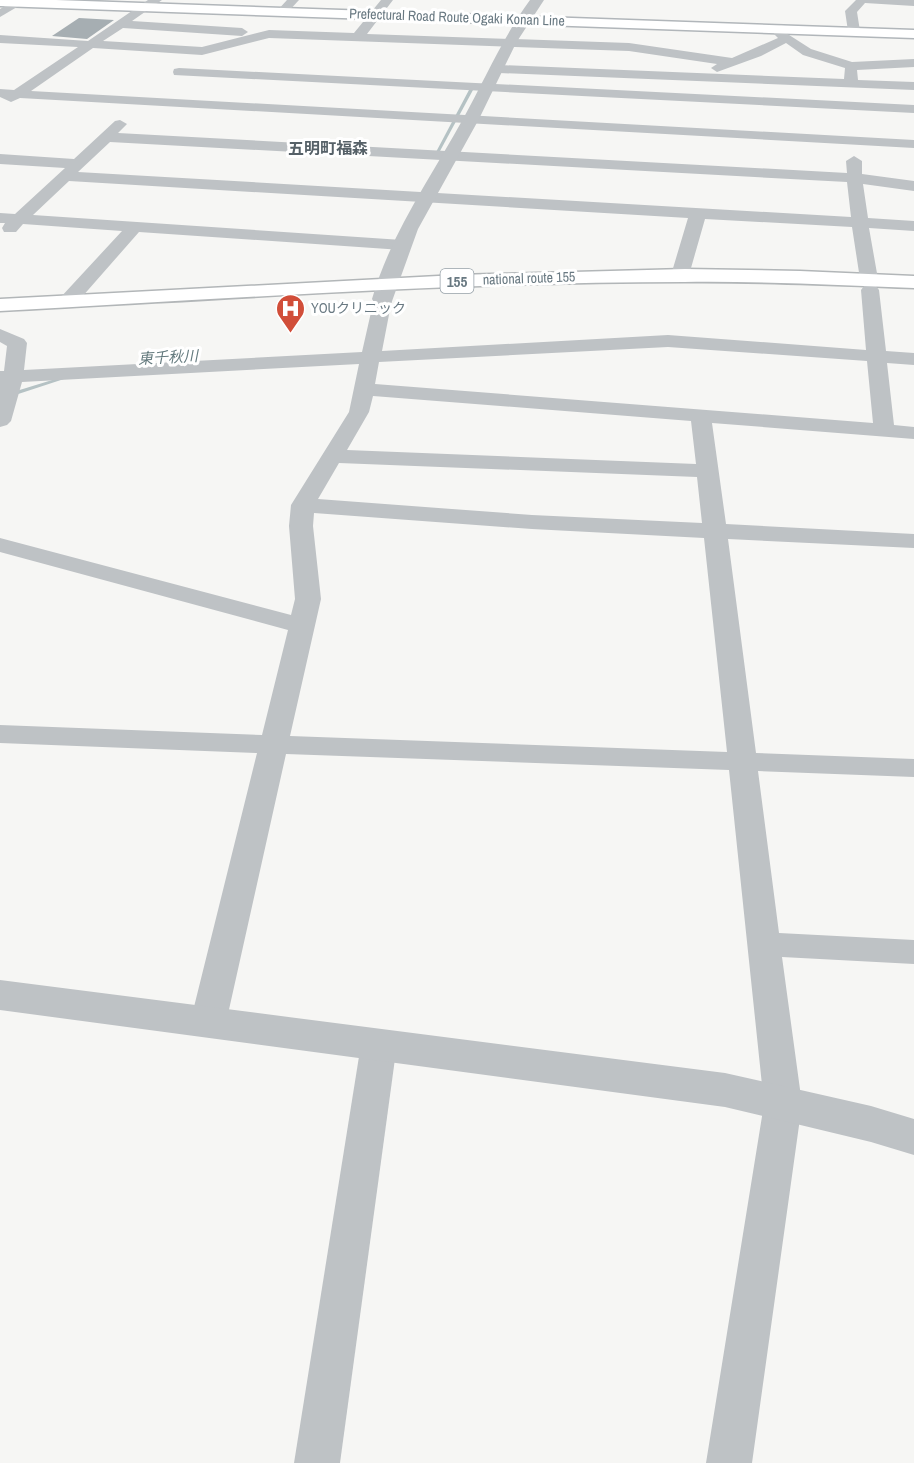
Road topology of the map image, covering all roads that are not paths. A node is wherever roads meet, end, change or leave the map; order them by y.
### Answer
1 (293, 0) edge
2 (387, 0) edge
3 (537, 0) edge
4 (862, 0) edge
5 (21, 1) edge
6 (0, 2) edge
7 (150, 3) edge
8 (914, 3) edge
9 (282, 12) junction
10 (0, 14) edge
11 (376, 15) junction
12 (522, 20) junction
13 (118, 24) junction
14 (650, 24) junction
15 (854, 31) junction
16 (269, 34) junction
17 (783, 34) junction
18 (914, 34) edge
19 (358, 37) junction
20 (0, 39) edge
21 (509, 42) junction
22 (89, 44) junction
23 (629, 46) junction
24 (200, 53) junction
25 (233, 57) dead end
26 (733, 62) junction
27 (914, 63) edge
28 (851, 66) junction
29 (491, 69) junction
30 (179, 72) junction
31 (694, 77) junction
32 (850, 84) junction
33 (486, 87) junction
34 (914, 87) edge
35 (0, 93) edge
36 (17, 94) junction
37 (144, 103) junction
38 (0, 106) edge
39 (914, 109) edge
40 (470, 120) junction
41 (853, 123) junction
42 (688, 126) junction
43 (106, 137) junction
44 (914, 144) edge
45 (449, 156) junction
46 (0, 159) edge
47 (77, 164) junction
48 (680, 175) junction
49 (65, 176) junction
50 (854, 178) junction
51 (914, 186) edge
52 (426, 197) junction
53 (698, 213) junction
54 (0, 218) edge
55 (20, 220) junction
56 (860, 223) junction
57 (914, 226) edge
58 (134, 228) junction
59 (0, 236) edge
60 (402, 245) junction
61 (680, 274) junction
62 (914, 282) edge
63 (870, 284) junction
64 (385, 292) junction
65 (914, 293) edge
66 (67, 302) junction
67 (0, 305) edge
68 (0, 318) edge
69 (0, 335) edge
70 (370, 357) junction
71 (878, 357) junction
72 (914, 359) edge
73 (6, 387) edge
74 (364, 389) junction
75 (701, 416) junction
76 (0, 421) edge
77 (884, 430) junction
78 (914, 433) edge
79 (333, 456) junction
80 (708, 471) junction
81 (303, 505) junction
82 (716, 532) junction
83 (914, 541) edge
84 (0, 545) edge
85 (302, 626) junction
86 (0, 734) edge
87 (273, 745) junction
88 (744, 762) junction
89 (914, 768) edge
90 (765, 944) junction
91 (914, 952) edge
92 (0, 995) edge
93 (208, 1023) junction
94 (379, 1044) junction
95 (783, 1104) junction
96 (914, 1137) edge
97 (317, 1463) edge
98 (729, 1463) edge

1 - 9 street
2 - 11 street
3 - 12 street
4 - 8 street
4 - 15 street
5 - 6 main road, Prefectural Road Route Ogaki Konan Line
5 - 7 main road, Prefectural Road Route Ogaki Konan Line
5 - 10 street
7 - 9 main road, Prefectural Road Route Ogaki Konan Line
7 - 13 street
9 - 11 main road, Prefectural Road Route Ogaki Konan Line
11 - 12 main road, Prefectural Road Route Ogaki Konan Line
11 - 19 street
12 - 14 main road, Prefectural Road Route Ogaki Konan Line
12 - 21 street
13 - 16 street
13 - 22 street
14 - 17 main road, Prefectural Road Route Ogaki Konan Line
14 - 23 street
15 - 17 main road, Prefectural Road Route Ogaki Konan Line
15 - 18 main road, Prefectural Road Route Ogaki Konan Line
16 - 19 street
16 - 24 street
17 - 26 street
17 - 28 street
19 - 21 street
20 - 22 street
21 - 23 street
21 - 29 street
22 - 24 street
22 - 36 street
23 - 26 street
24 - 25 street
24 - 30 street
26 - 31 street
27 - 28 street
28 - 32 street
29 - 31 street
29 - 33 street
30 - 33 street
30 - 37 street
31 - 32 street
31 - 42 street
32 - 34 street
32 - 41 street
33 - 40 street
33 - 42 street
35 - 36 street
36 - 37 street
36 - 38 street
37 - 40 street
37 - 43 street
39 - 41 street
40 - 42 street
40 - 45 street
41 - 42 street
41 - 42 street
41 - 44 street
41 - 50 street
42 - 48 street
43 - 45 street
43 - 47 street
45 - 48 street
45 - 52 street
46 - 47 street
47 - 49 street
48 - 50 street
49 - 52 street
49 - 55 street
50 - 51 street
50 - 56 street
52 - 53 street
52 - 60 street
53 - 56 street
53 - 61 street
54 - 55 street
55 - 58 street
55 - 59 street
56 - 57 street
56 - 63 street
58 - 60 street
58 - 66 street
60 - 64 street
61 - 63 main road, national route 155 / 155
61 - 64 main road, national route 155 / 155
62 - 63 main road, national route 155 / 155
63 - 64 main road, national route 155 / 155
63 - 65 main road, national route 155 / 155
63 - 71 street
64 - 66 main road, national route 155 / 155
64 - 68 main road, national route 155 / 155
64 - 70 street
66 - 67 main road, national route 155 / 155
69 - 73 street
70 - 71 street
70 - 73 street
70 - 74 street
71 - 72 street
71 - 77 street
73 - 76 street
74 - 75 street
74 - 79 street
75 - 77 street
75 - 80 street
77 - 78 street
79 - 80 street
79 - 81 street
80 - 82 street
81 - 82 street
81 - 85 street
82 - 83 street
82 - 88 street
84 - 85 street
85 - 87 street
86 - 87 street
87 - 88 street
87 - 93 street
88 - 89 street
88 - 90 street
90 - 91 street
90 - 95 street
92 - 93 street
93 - 94 street
94 - 95 street
94 - 97 street
95 - 96 street
95 - 98 street

